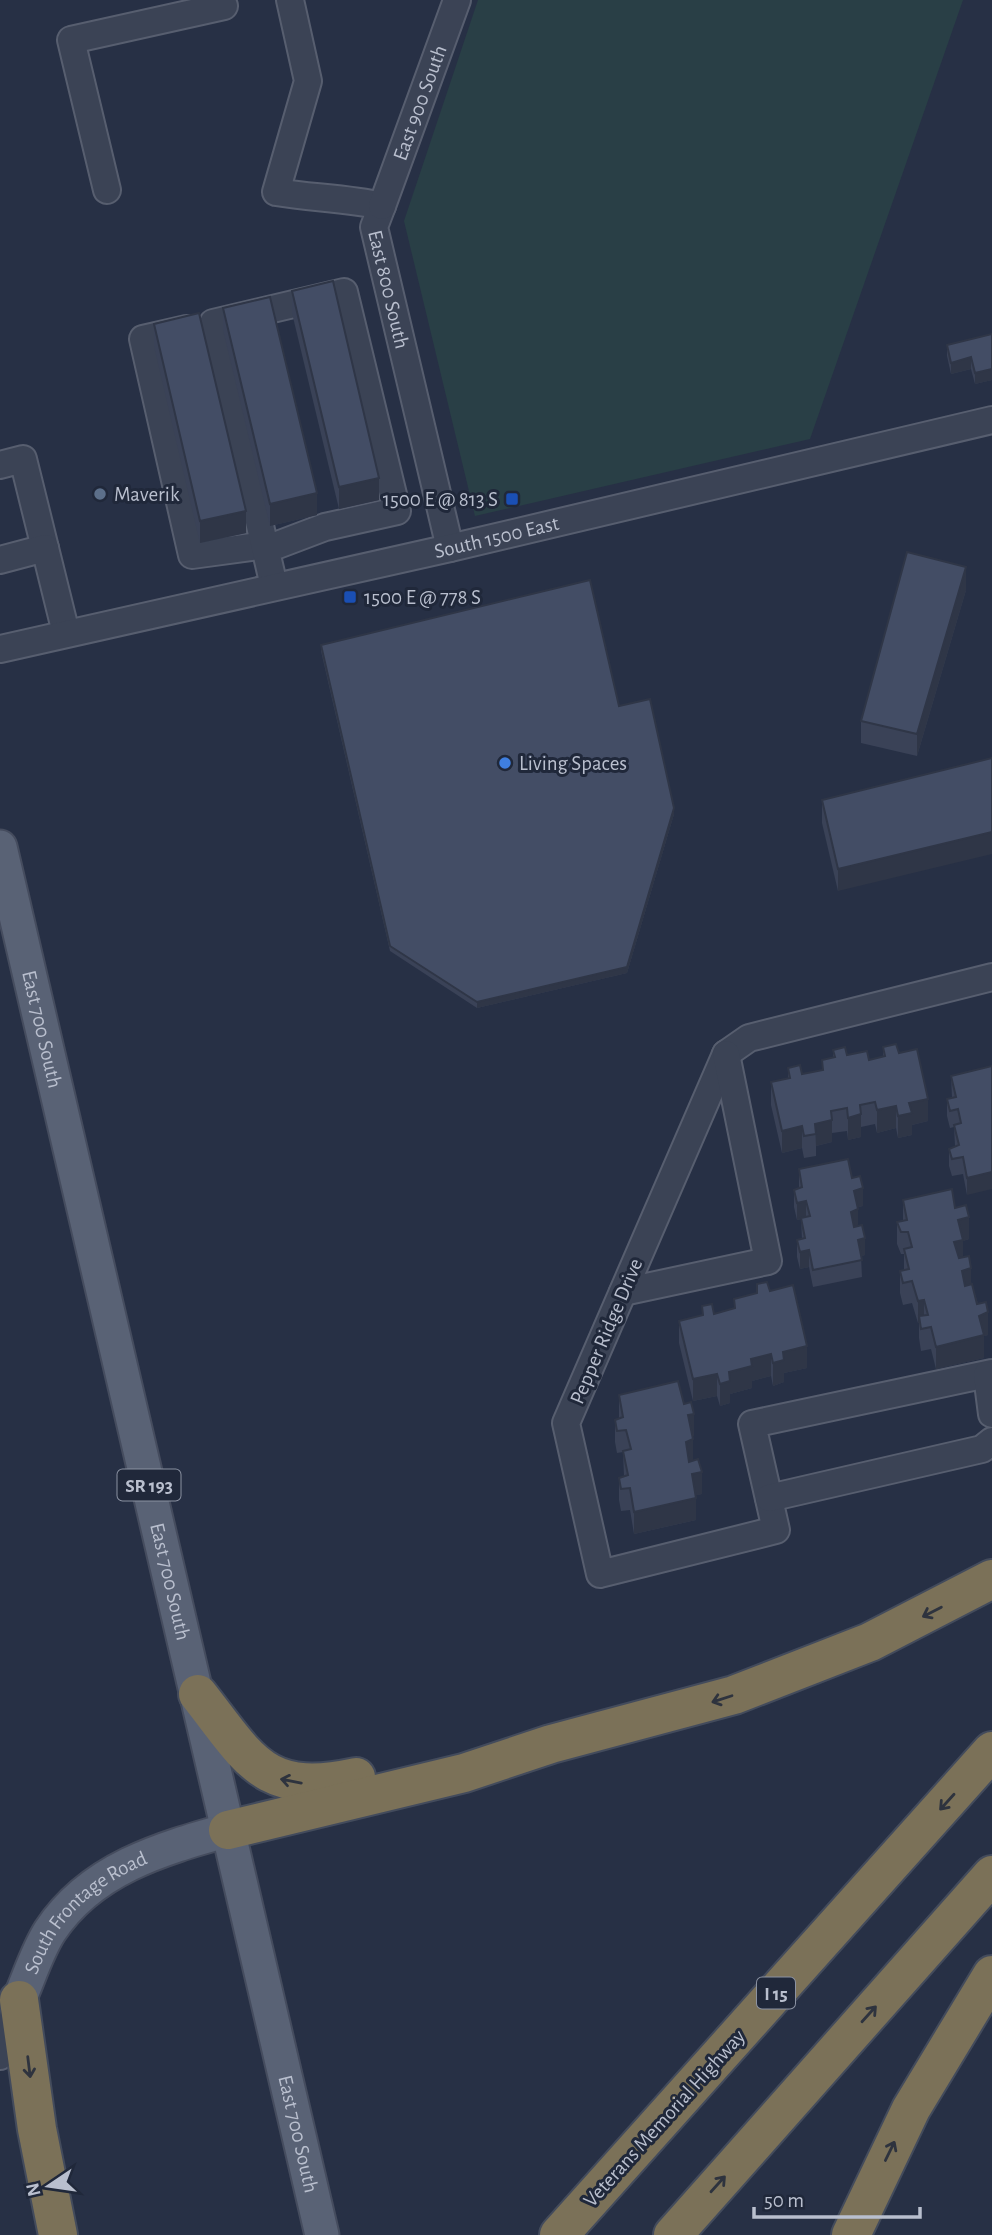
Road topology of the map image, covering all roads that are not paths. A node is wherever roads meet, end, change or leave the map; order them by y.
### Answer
1 (290, 0) edge
2 (457, 0) edge
3 (224, 6) dead end
4 (146, 11) edge
5 (107, 190) dead end
6 (382, 206) junction
7 (213, 323) junction
8 (992, 420) edge
9 (0, 465) edge
10 (267, 547) junction
11 (45, 548) junction
12 (450, 548) junction
13 (0, 560) edge
14 (274, 586) junction
15 (66, 633) junction
16 (0, 649) edge
17 (0, 847) edge
18 (992, 977) edge
19 (726, 1054) junction
20 (623, 1292) junction
21 (989, 1374) edge
22 (992, 1415) edge
23 (992, 1441) edge
24 (769, 1498) junction
25 (992, 1579) edge
26 (198, 1694) junction
27 (551, 1745) junction
28 (992, 1751) edge
29 (228, 1830) junction
30 (992, 1875) edge
31 (992, 1975) edge
32 (19, 2000) junction
33 (0, 2056) edge
34 (58, 2235) edge
35 (322, 2235) edge
36 (559, 2235) edge
37 (673, 2235) edge
38 (851, 2235) edge

1 - 6 street, East 800 South
2 - 6 street, East 900 South
3 - 4 street
4 - 5 street
6 - 12 street, East 800 South
7 - 10 street
7 - 10 street
7 - 10 street
8 - 12 street, South 1500 East
9 - 11 street
10 - 14 street
11 - 13 street
11 - 15 street
12 - 14 street, South 1500 East
14 - 15 street, South 1500 East
15 - 16 street, South 1500 East
17 - 26 main road, East 700 South / SR 193
18 - 19 street
19 - 20 street, Pepper Ridge Drive
19 - 20 street
20 - 24 street, Pepper Ridge Drive
21 - 22 street
21 - 24 street, Pepper Ridge Drive
23 - 24 street
25 -> 27 highway
27 -> 26 highway
26 - 29 main road, East 700 South / SR 193
27 - 29 highway
28 -> 36 highway, Veterans Memorial Highway / I 15
29 - 32 main road, South Frontage Road
29 - 35 main road, East 700 South / SR 193
37 -> 30 highway
38 -> 31 highway
32 - 33 street, South Frontage Road
32 -> 34 highway

